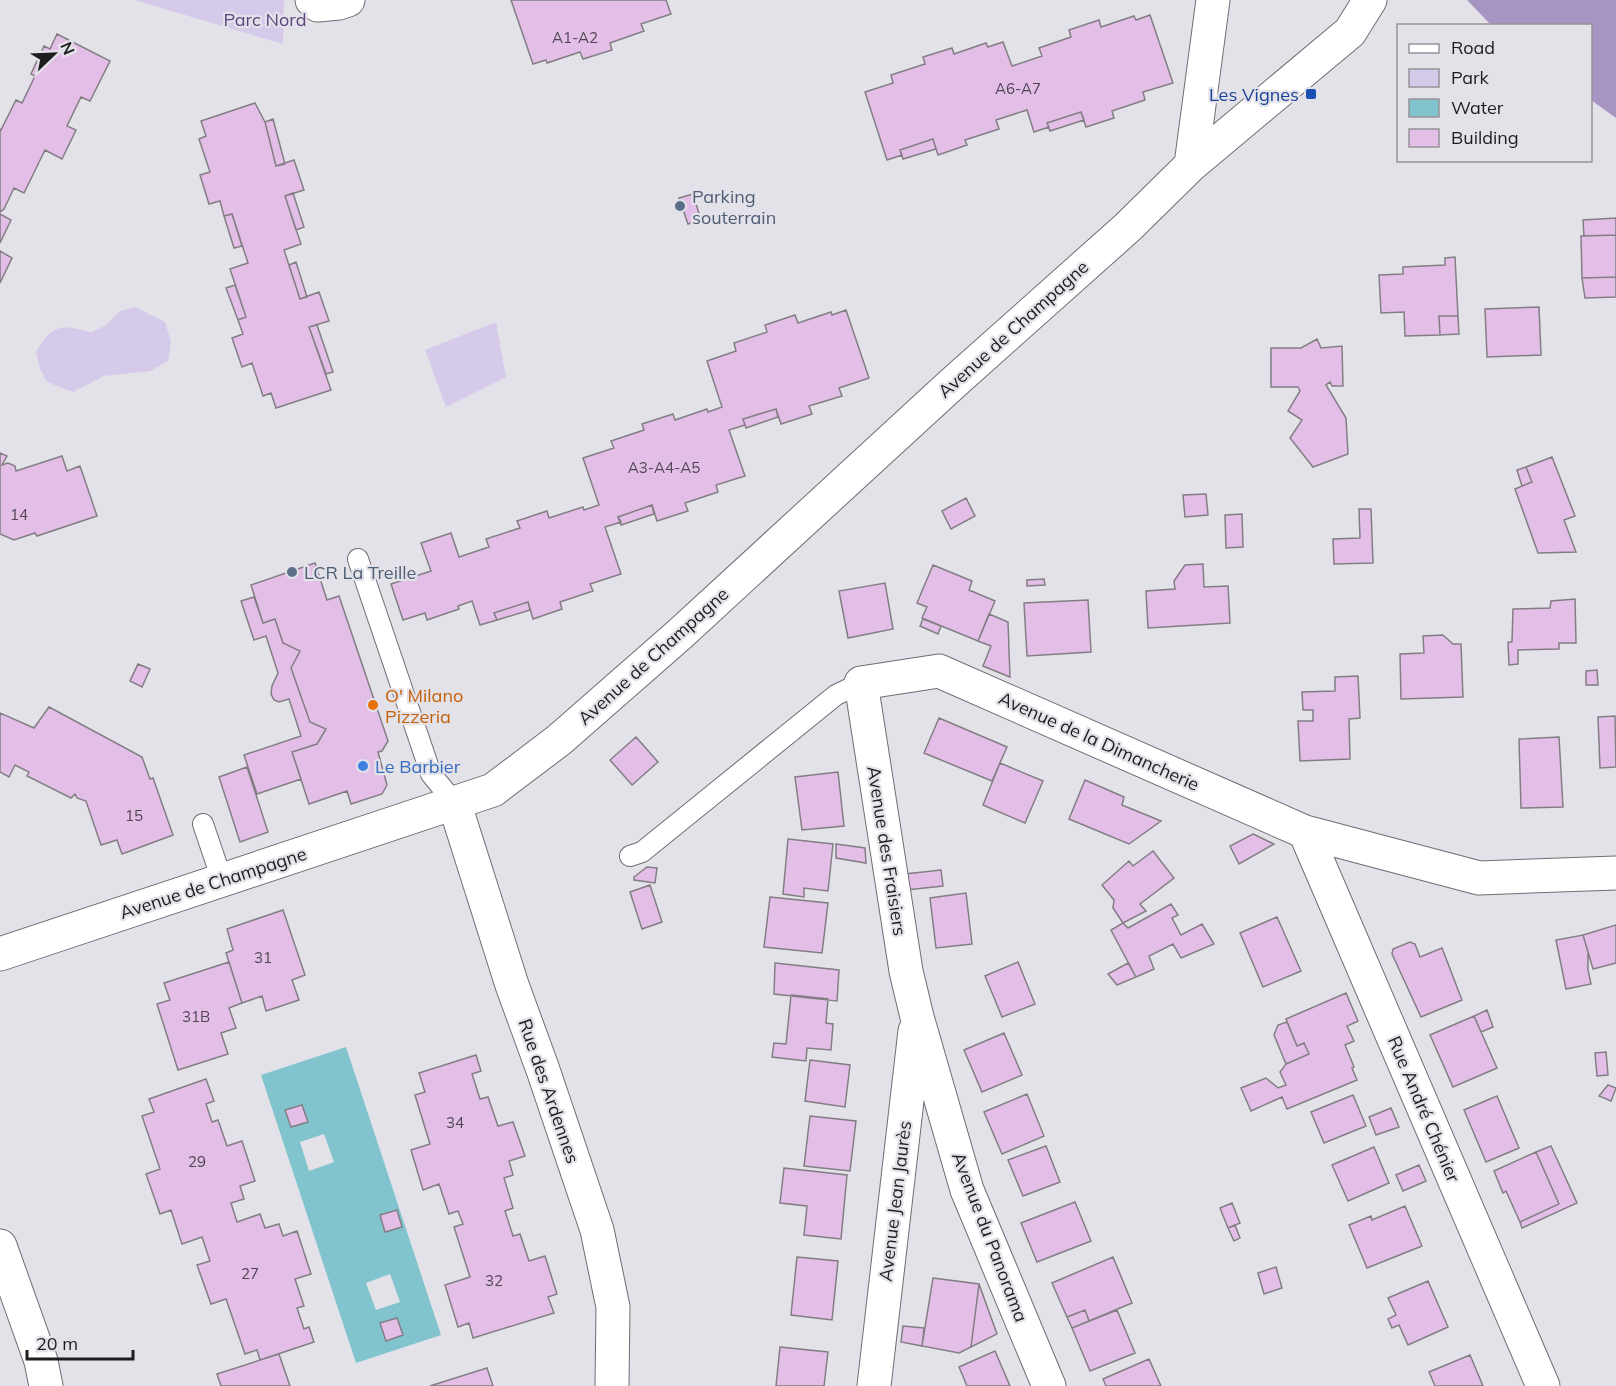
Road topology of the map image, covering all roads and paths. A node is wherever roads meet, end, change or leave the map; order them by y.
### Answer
1 (312, 0) edge
2 (348, 0) edge
3 (1213, 0) edge
4 (1370, 0) edge
5 (1191, 165) junction
6 (358, 559) dead end
7 (861, 683) junction
8 (454, 802) junction
9 (203, 824) dead end
10 (1305, 832) junction
11 (630, 856) dead end
12 (1616, 873) edge
13 (222, 880) junction
14 (0, 954) edge
15 (916, 1017) junction
16 (0, 1246) edge
17 (46, 1386) edge
18 (612, 1386) edge
19 (874, 1386) edge
20 (1049, 1386) edge
21 (1543, 1386) edge

1 - 2 street
3 - 5 street
4 - 5 street, Avenue de Champagne
5 - 8 street, Avenue de Champagne
6 - 8 lane
7 - 10 street, Avenue de la Dimancherie
7 - 11 lane, Avenue de la Dimancherie
7 - 15 street, Avenue des Fraisiers
8 - 13 street, Avenue de Champagne
8 - 18 street, Rue des Ardennes
9 - 13 lane
10 - 12 street, Avenue de la Dimancherie
10 - 21 street, Rue André Chénier
13 - 14 street, Avenue de Champagne
15 - 19 street, Avenue Jean Jaurès
15 - 20 street, Avenue du Panorama
16 - 17 street

